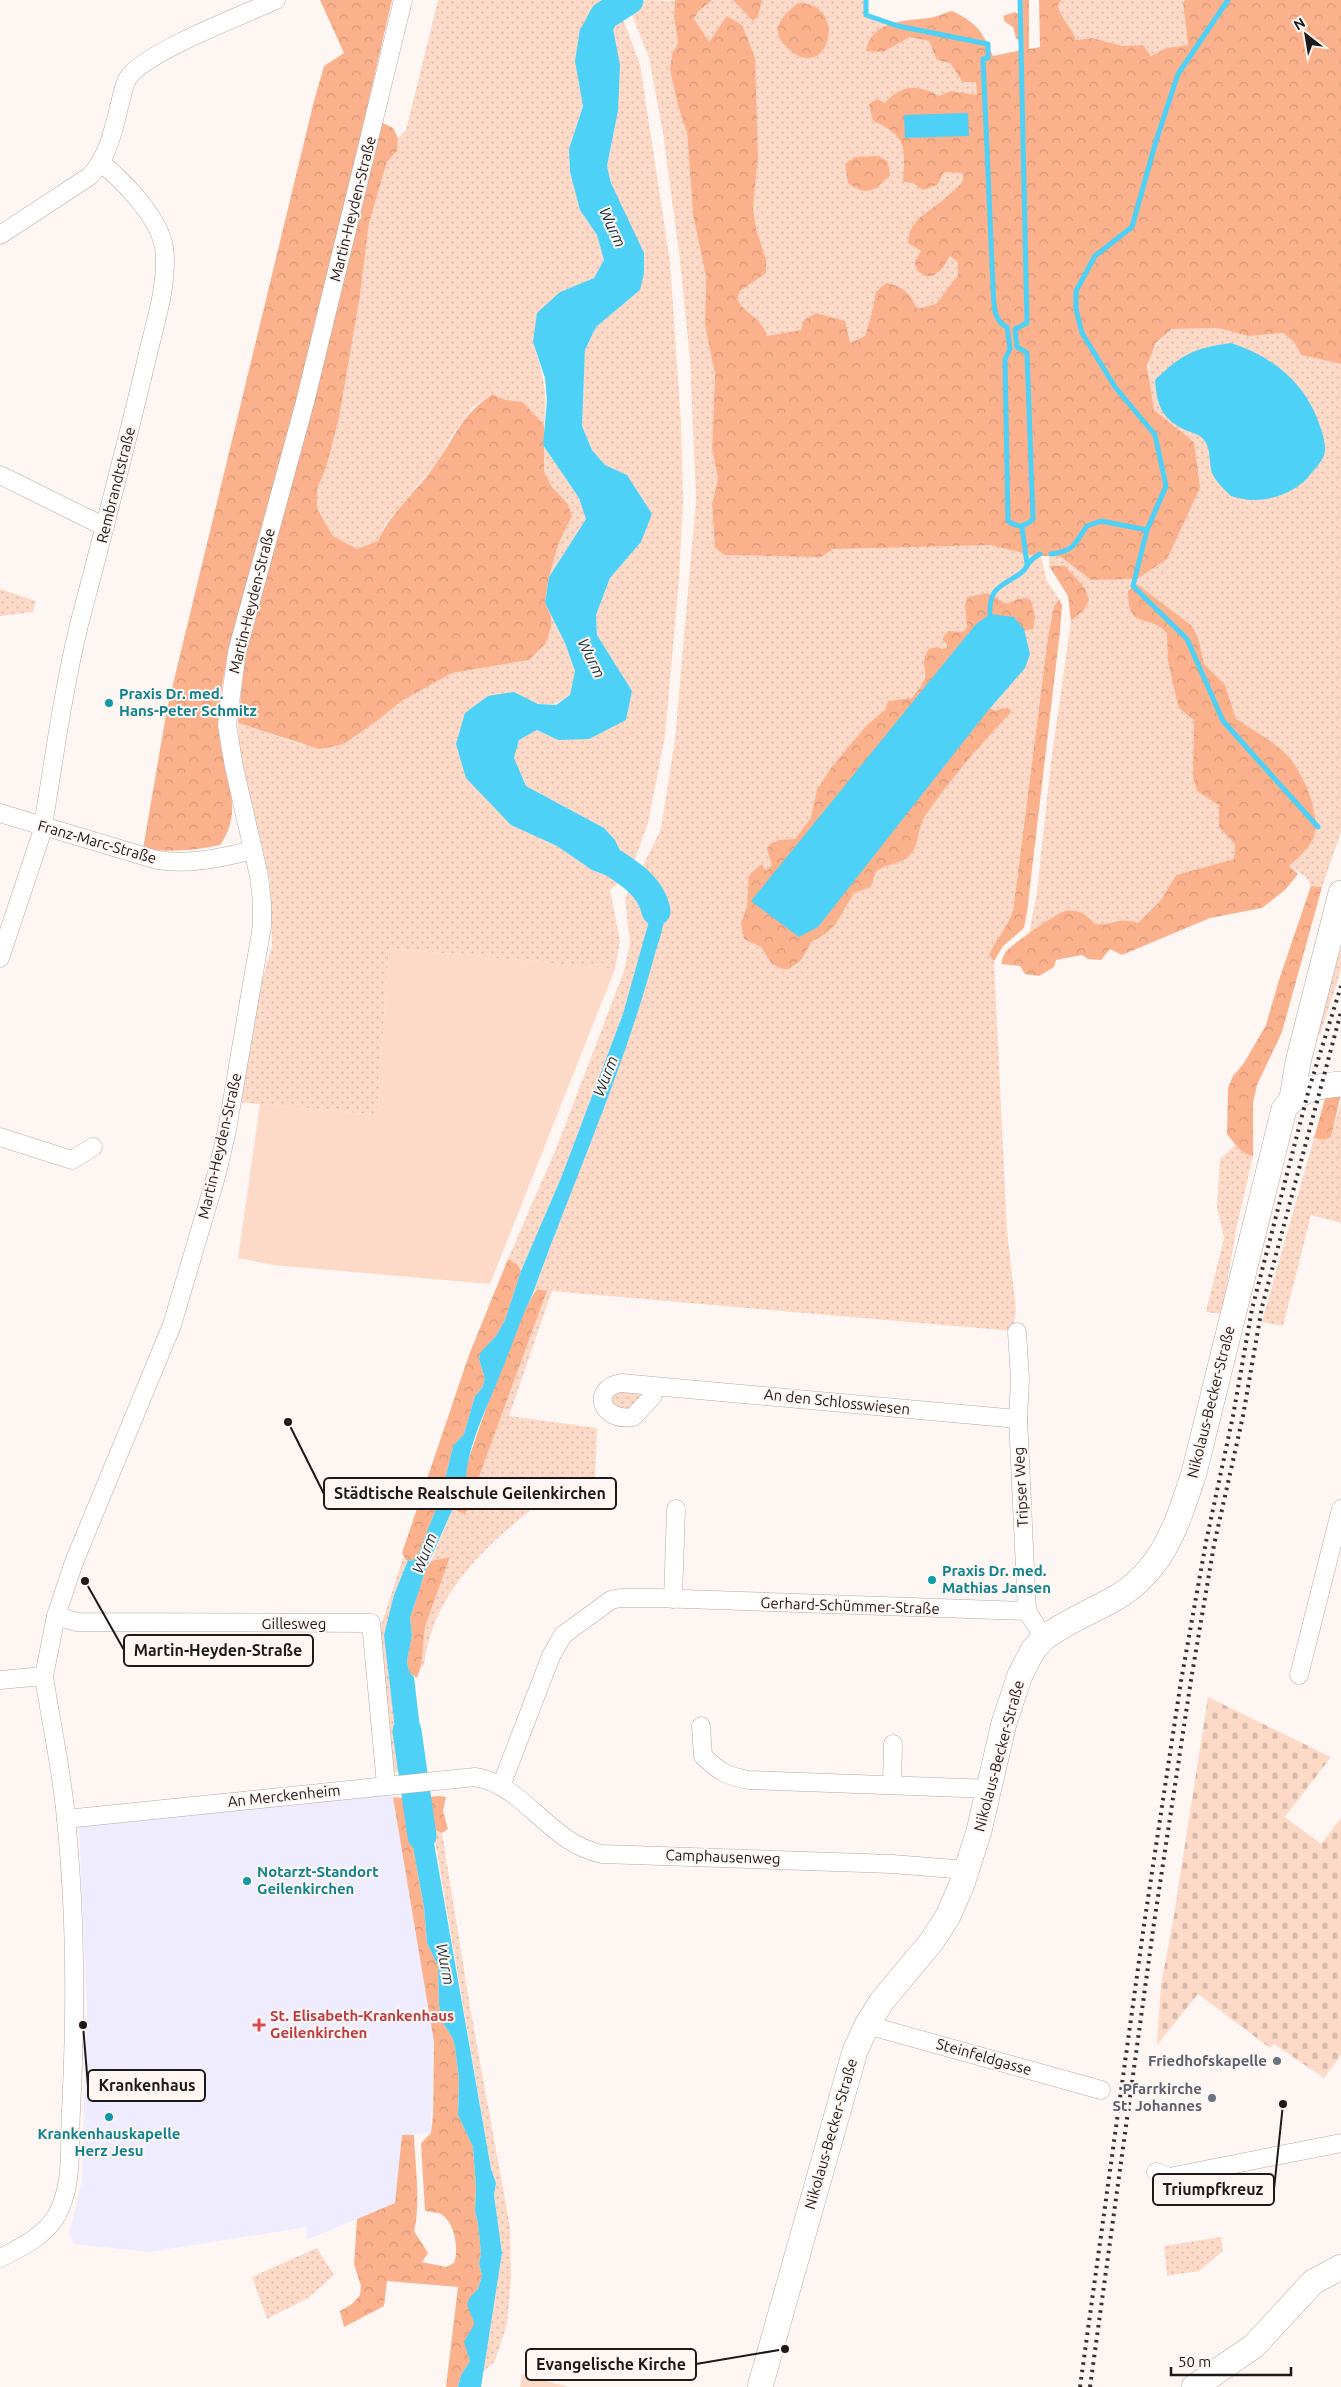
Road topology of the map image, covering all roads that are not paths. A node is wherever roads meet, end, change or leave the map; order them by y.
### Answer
1 (276, 0) edge
2 (403, 0) edge
3 (101, 163) junction
4 (0, 235) edge
5 (0, 475) edge
6 (105, 527) junction
7 (0, 813) edge
8 (44, 826) junction
9 (254, 850) junction
10 (1341, 893) edge
11 (0, 958) edge
12 (1341, 1084) edge
13 (1292, 1098) junction
14 (0, 1137) edge
15 (93, 1147) dead end
16 (1017, 1332) dead end
17 (655, 1387) dead end
18 (1018, 1419) junction
19 (676, 1509) dead end
20 (1341, 1509) edge
21 (1338, 1538) edge
22 (673, 1599) junction
23 (1027, 1611) junction
24 (56, 1616) junction
25 (1044, 1638) junction
26 (1299, 1675) dead end
27 (44, 1676) junction
28 (0, 1680) edge
29 (701, 1726) dead end
30 (893, 1744) dead end
31 (389, 1784) junction
32 (892, 1784) junction
33 (500, 1786) junction
34 (991, 1789) junction
35 (66, 1819) junction
36 (967, 1870) junction
37 (867, 2025) junction
38 (1101, 2090) dead end
39 (1341, 2143) edge
40 (1156, 2172) dead end
41 (0, 2258) edge
42 (1341, 2267) edge
43 (760, 2387) edge
44 (1194, 2387) edge

1 - 3 street
2 - 9 street, Martin-Heyden-Straße
3 - 4 street
3 - 6 street, Rembrandtstraße
5 - 6 street
6 - 8 street, Rembrandtstraße
7 - 8 street, Franz-Marc-Straße
8 - 9 street, Franz-Marc-Straße
8 - 11 street, Rembrandtstraße
9 - 24 street, Martin-Heyden-Straße
10 - 13 main road, Nikolaus-Becker-Straße
12 - 13 main road
13 - 25 main road, Nikolaus-Becker-Straße
14 - 15 street
16 - 18 street, Tripser Weg
17 - 18 street, An den Schlosswiesen
18 - 23 street, Tripser Weg
19 - 22 street
20 - 21 street
21 - 26 street
22 - 23 street, Gerhard-Schümmer-Straße
22 - 33 street, Gerhard-Schümmer-Straße
23 - 25 street, Tripser Weg
24 - 27 street, Martin-Heyden-Straße
24 - 31 street, Gillesweg
25 - 34 main road, Nikolaus-Becker-Straße
27 - 28 street
27 - 35 street, Martin-Heyden-Straße
29 - 32 street
30 - 32 street
31 - 33 street, An Merckenheim
31 - 35 street, An Merckenheim
32 - 34 street
33 - 36 street, Camphausenweg
34 - 36 main road, Nikolaus-Becker-Straße
35 - 41 street, Martin-Heyden-Straße
36 - 37 main road, Nikolaus-Becker-Straße
37 - 38 street, Steinfeldgasse
37 - 43 main road, Nikolaus-Becker-Straße
39 - 40 street
42 - 44 main road

